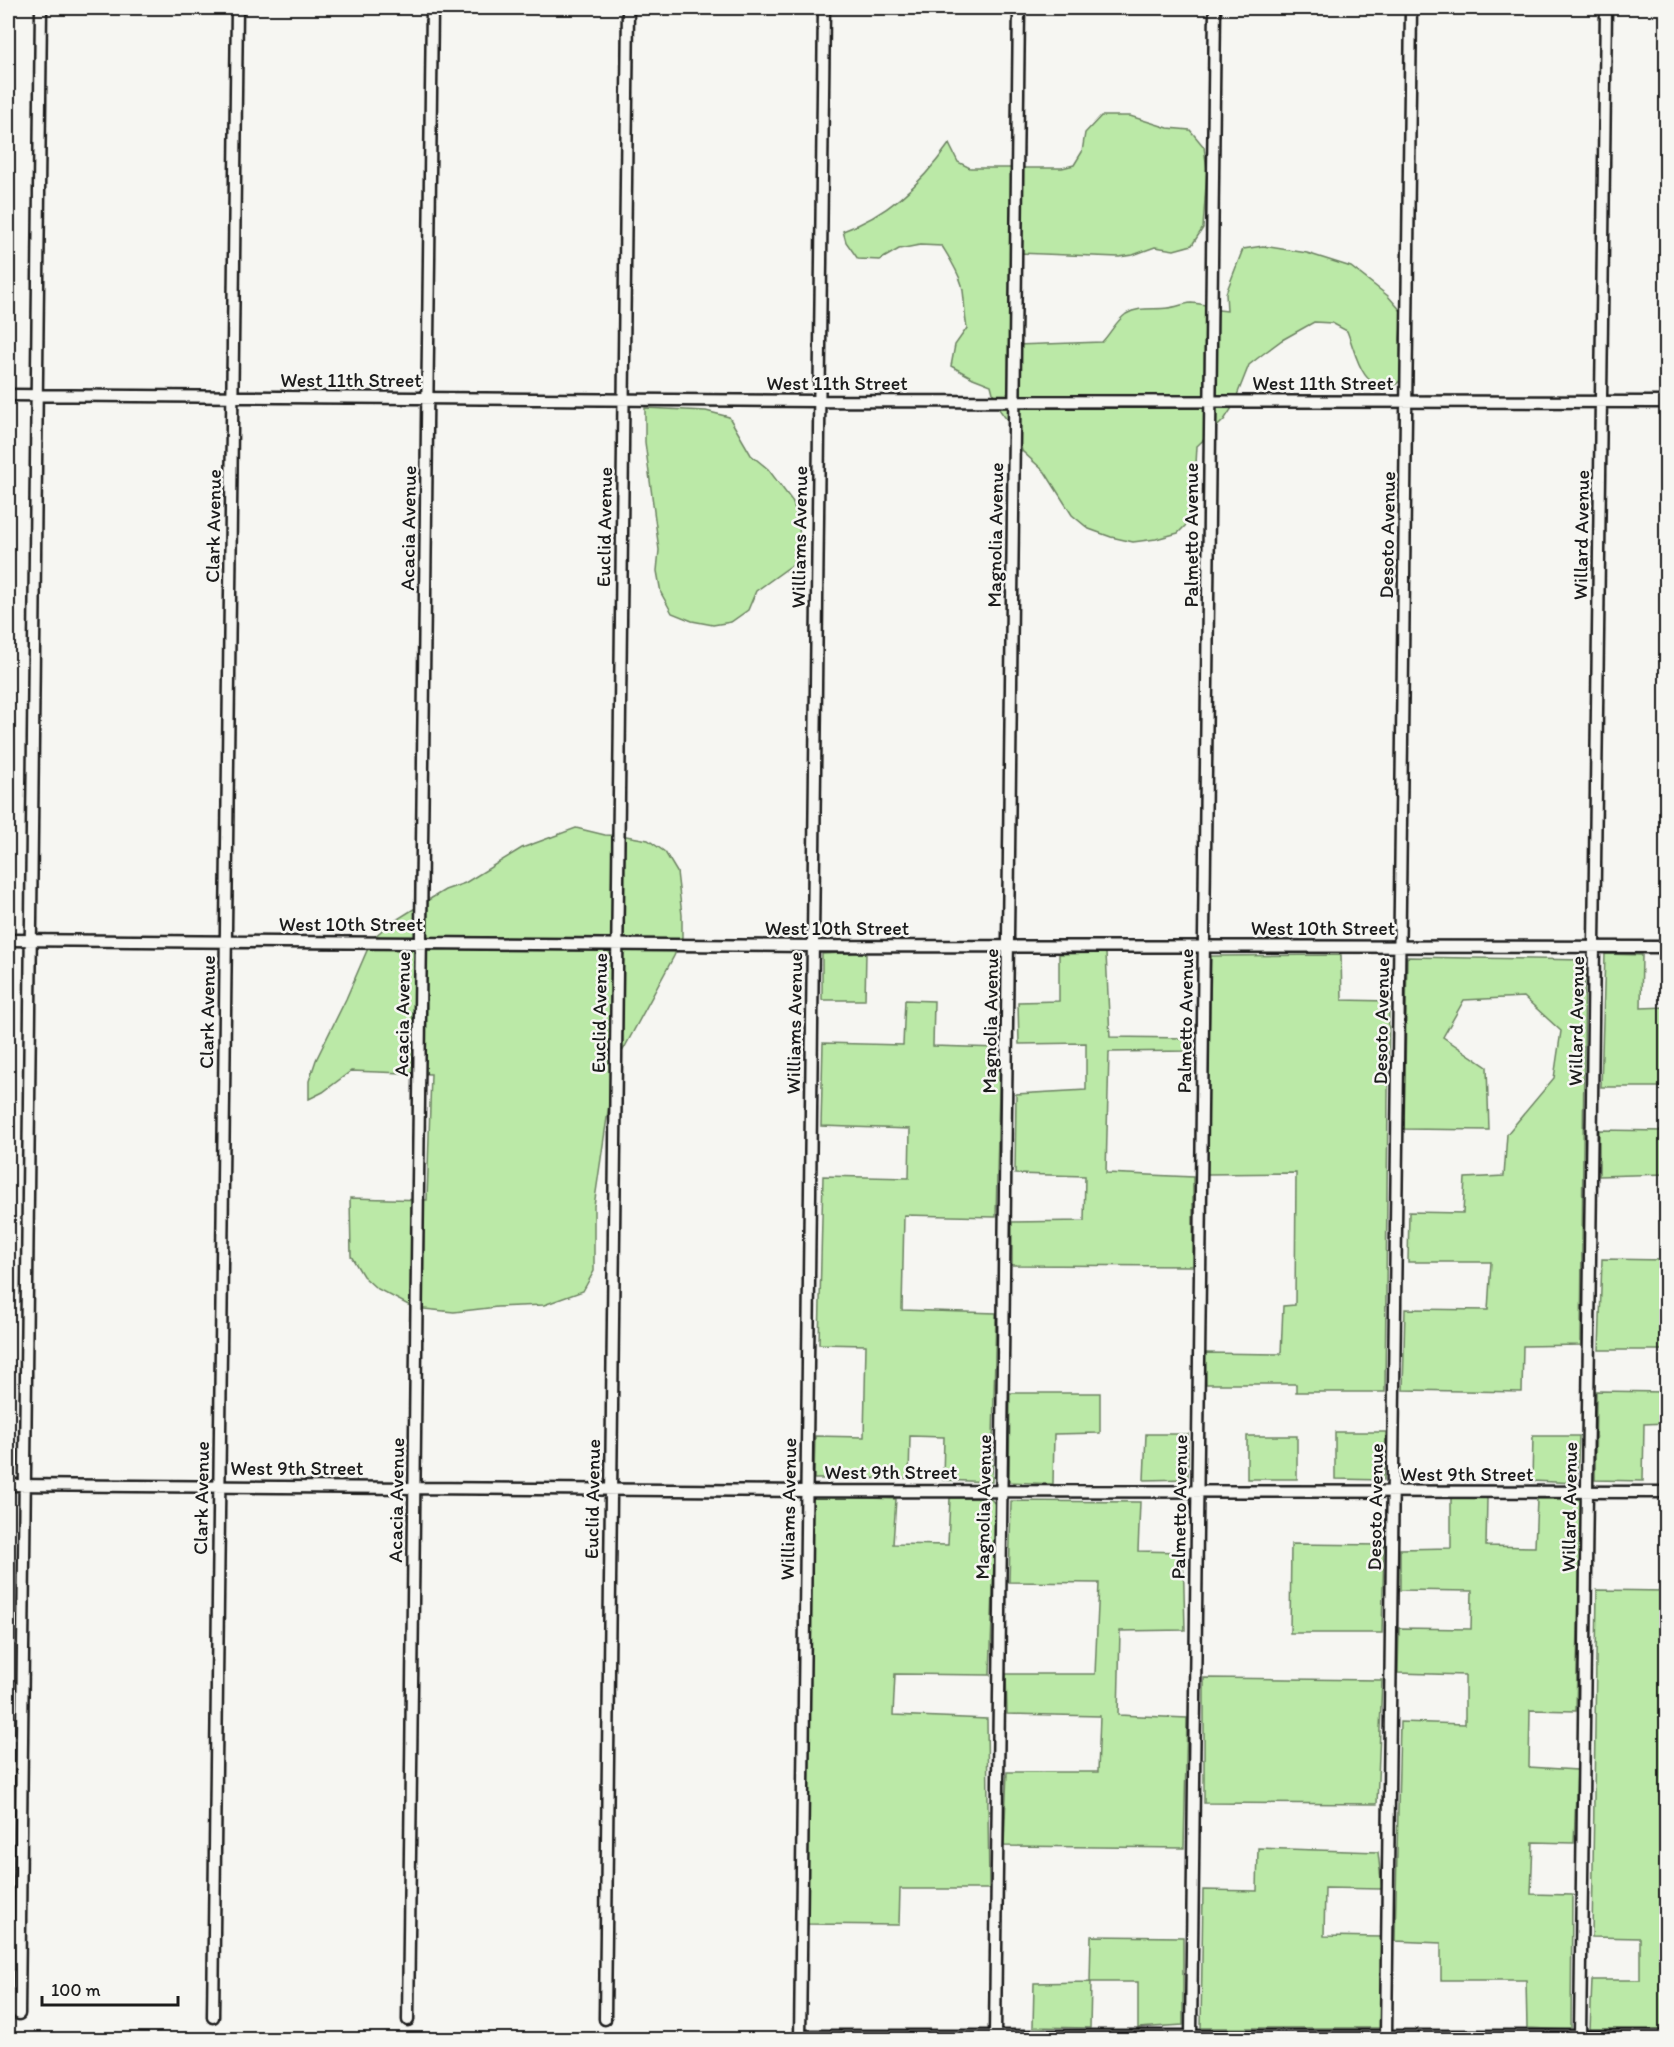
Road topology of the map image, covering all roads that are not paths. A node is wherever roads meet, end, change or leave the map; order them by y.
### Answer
1 (41, 8) edge
2 (237, 8) edge
3 (432, 8) edge
4 (628, 8) edge
5 (824, 8) edge
6 (1020, 8) edge
7 (1215, 8) edge
8 (1411, 8) edge
9 (1606, 8) edge
10 (8, 395) edge
11 (37, 396) junction
12 (232, 397) junction
13 (428, 398) junction
14 (624, 400) junction
15 (819, 401) junction
16 (1015, 401) junction
17 (1210, 401) junction
18 (1406, 402) junction
19 (1666, 402) edge
20 (1601, 403) junction
21 (8, 940) edge
22 (31, 940) junction
23 (226, 941) junction
24 (421, 943) junction
25 (618, 945) junction
26 (813, 946) junction
27 (1008, 946) junction
28 (1204, 946) junction
29 (1400, 946) junction
30 (1595, 947) junction
31 (1666, 947) edge
32 (8, 1485) edge
33 (25, 1485) junction
34 (220, 1486) junction
35 (414, 1488) junction
36 (610, 1489) junction
37 (807, 1491) junction
38 (1001, 1491) junction
39 (1197, 1491) junction
40 (1393, 1491) junction
41 (1587, 1492) junction
42 (1666, 1492) edge
43 (19, 2014) dead end
44 (213, 2017) dead end
45 (604, 2019) dead end
46 (408, 2020) dead end
47 (995, 2035) junction
48 (1191, 2035) junction
49 (1386, 2036) junction
50 (1580, 2036) junction
51 (1666, 2036) edge
52 (800, 2038) edge

1 - 11 street
2 - 12 street, Clark Avenue
3 - 13 street, Acacia Avenue
4 - 14 street, Euclid Avenue
5 - 15 street, Williams Avenue
6 - 16 street, Magnolia Avenue
7 - 17 street, Palmetto Avenue
8 - 18 street, Desoto Avenue
9 - 20 street, Willard Avenue
10 - 11 street, West 11th Street
11 - 12 street, West 11th Street
11 - 22 street
12 - 13 street, West 11th Street
12 - 23 street, Clark Avenue
13 - 14 street, West 11th Street
13 - 24 street, Acacia Avenue
14 - 15 street, West 11th Street
14 - 25 street, Euclid Avenue
15 - 16 street, West 11th Street
15 - 26 street, Williams Avenue
16 - 17 street, West 11th Street
16 - 27 street, Magnolia Avenue
17 - 18 street, West 11th Street
17 - 28 street, Palmetto Avenue
18 - 20 street, West 11th Street
18 - 29 street, Desoto Avenue
19 - 20 street, West 11th Street
20 - 30 street, Willard Avenue
21 - 22 street, West 10th Street
22 - 23 street, West 10th Street
22 - 33 street
23 - 24 street, West 10th Street
23 - 34 street, Clark Avenue
24 - 25 street, West 10th Street
24 - 35 street, Acacia Avenue
25 - 26 street, West 10th Street
25 - 36 street, Euclid Avenue
26 - 27 street, West 10th Street
26 - 37 street, Williams Avenue
27 - 28 street, West 10th Street
27 - 38 street, Magnolia Avenue
28 - 29 street, West 10th Street
28 - 39 street, Palmetto Avenue
29 - 30 street, West 10th Street
29 - 40 street, Desoto Avenue
30 - 31 street, West 10th Street
30 - 41 street, Willard Avenue
32 - 33 street, West 9th Street
33 - 34 street, West 9th Street
33 - 43 street
34 - 35 street, West 9th Street
34 - 44 street, Clark Avenue
35 - 36 street, West 9th Street
35 - 46 street, Acacia Avenue
36 - 37 street, West 9th Street
36 - 45 street, Euclid Avenue
37 - 38 street, West 9th Street
37 - 52 street, Williams Avenue
38 - 39 street, West 9th Street
38 - 47 street, Magnolia Avenue
39 - 40 street, West 9th Street
39 - 48 street, Palmetto Avenue
40 - 41 street, West 9th Street
40 - 49 street, Desoto Avenue
41 - 42 street, West 9th Street
41 - 50 street, Willard Avenue
47 - 48 street
47 - 52 street
48 - 49 street
49 - 50 street
50 - 51 street

